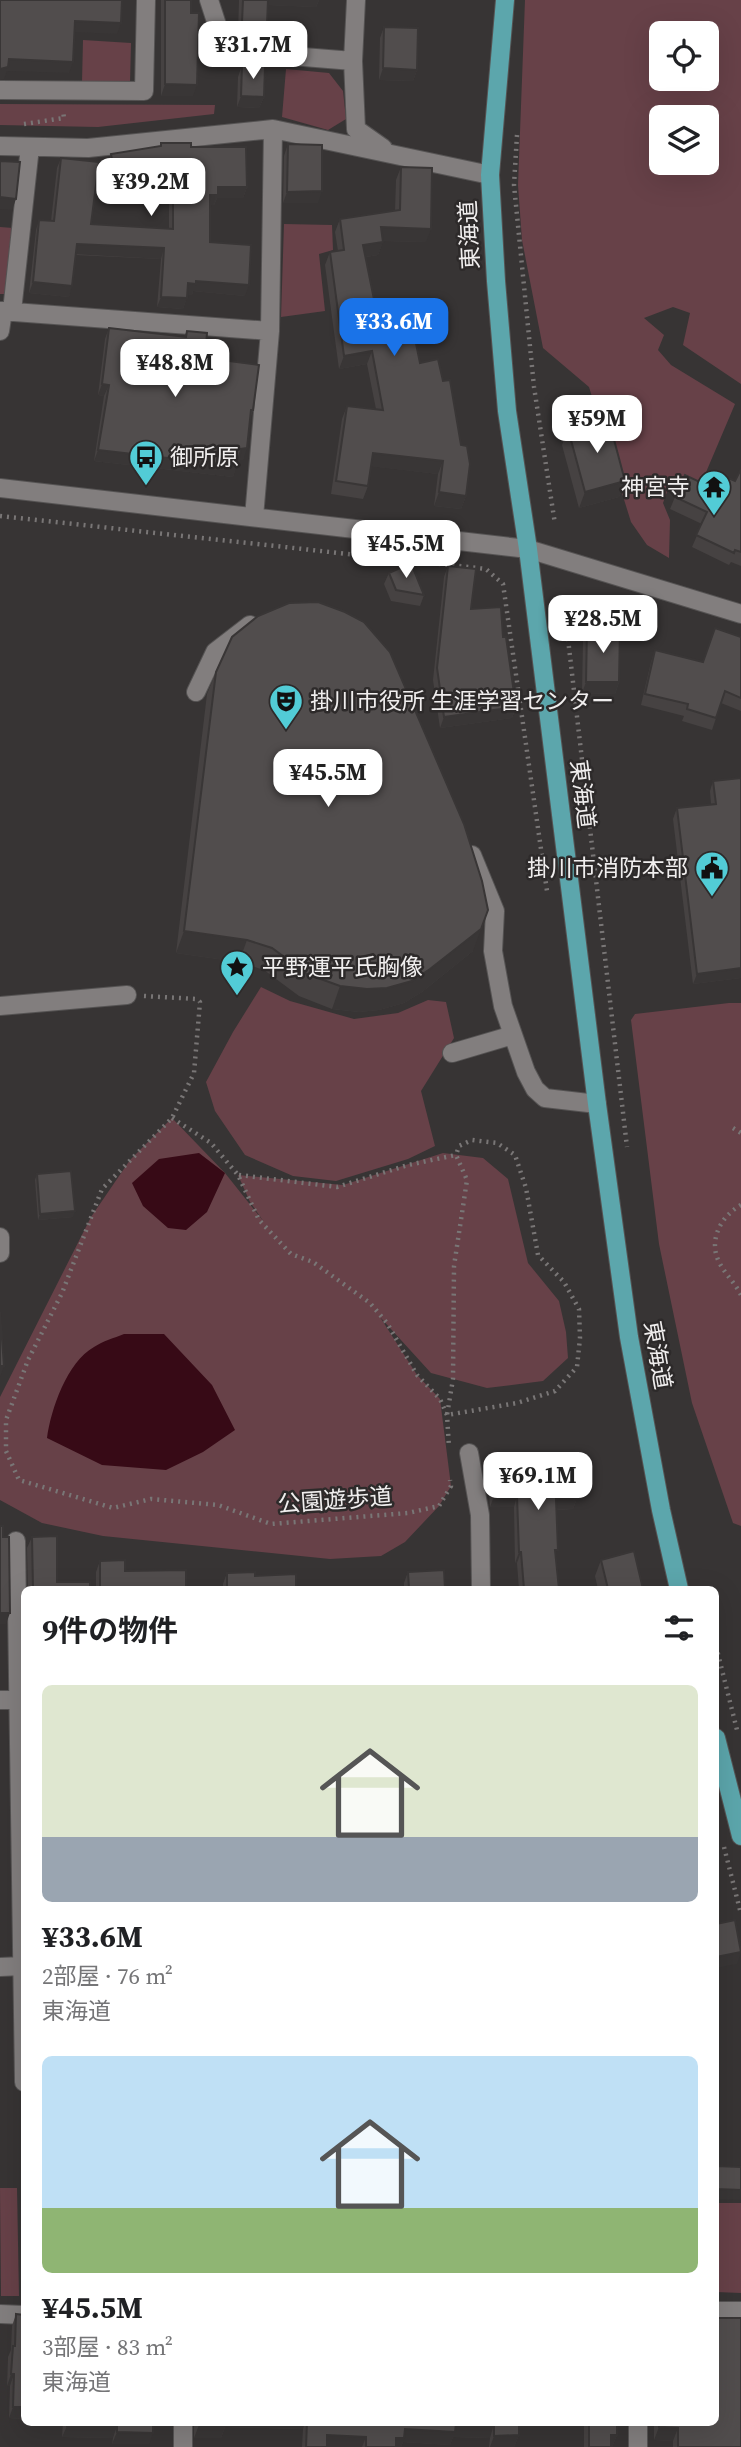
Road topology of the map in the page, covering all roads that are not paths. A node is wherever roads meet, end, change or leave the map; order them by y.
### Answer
1 (146, 0) edge
2 (209, 0) edge
3 (356, 0) edge
4 (505, 0) edge
5 (353, 61) junction
6 (0, 90) edge
7 (273, 129) junction
8 (0, 146) edge
9 (30, 147) junction
10 (392, 154) junction
11 (490, 175) junction
12 (5, 311) edge
13 (0, 331) edge
14 (270, 331) junction
15 (0, 488) edge
16 (254, 517) junction
17 (528, 549) junction
18 (741, 614) edge
19 (267, 618) edge
20 (196, 692) dead end
21 (463, 833) edge
22 (127, 995) road end
23 (0, 1006) edge
24 (513, 1035) junction
25 (452, 1053) dead end
26 (597, 1104) junction
27 (0, 1237) edge
28 (0, 1252) edge
29 (469, 1453) dead end
30 (16, 1541) dead end
31 (481, 1586) edge
32 (679, 1586) edge
33 (21, 1674) edge
34 (0, 1700) edge
35 (21, 1700) edge
36 (719, 1750) edge
37 (741, 1836) edge
38 (21, 1966) edge
39 (0, 1967) edge
40 (719, 2311) edge
41 (741, 2311) edge
42 (0, 2314) edge
43 (21, 2315) edge
44 (183, 2426) edge
45 (638, 2426) edge
46 (183, 2447) edge
47 (638, 2447) edge

1 - 6 street
2 - 5 street
3 - 5 street
4 - 11 main road, 東海道
5 - 10 street
7 - 9 street
7 - 10 street
7 - 14 street
8 - 9 street
9 - 12 street
10 - 11 street
11 - 17 main road, 東海道
12 - 13 street
12 - 14 street
14 - 16 street
15 - 16 street
16 - 17 street
17 - 18 street
17 - 26 main road, 東海道
19 - 20 street
21 - 24 street
22 - 23 street
24 - 25 street
24 - 26 street
26 - 32 main road, 東海道
27 - 28 street
29 - 31 street
30 - 33 street
34 - 35 street
36 - 37 main road
38 - 39 street
40 - 41 street
42 - 43 street
44 - 46 street
45 - 47 street

